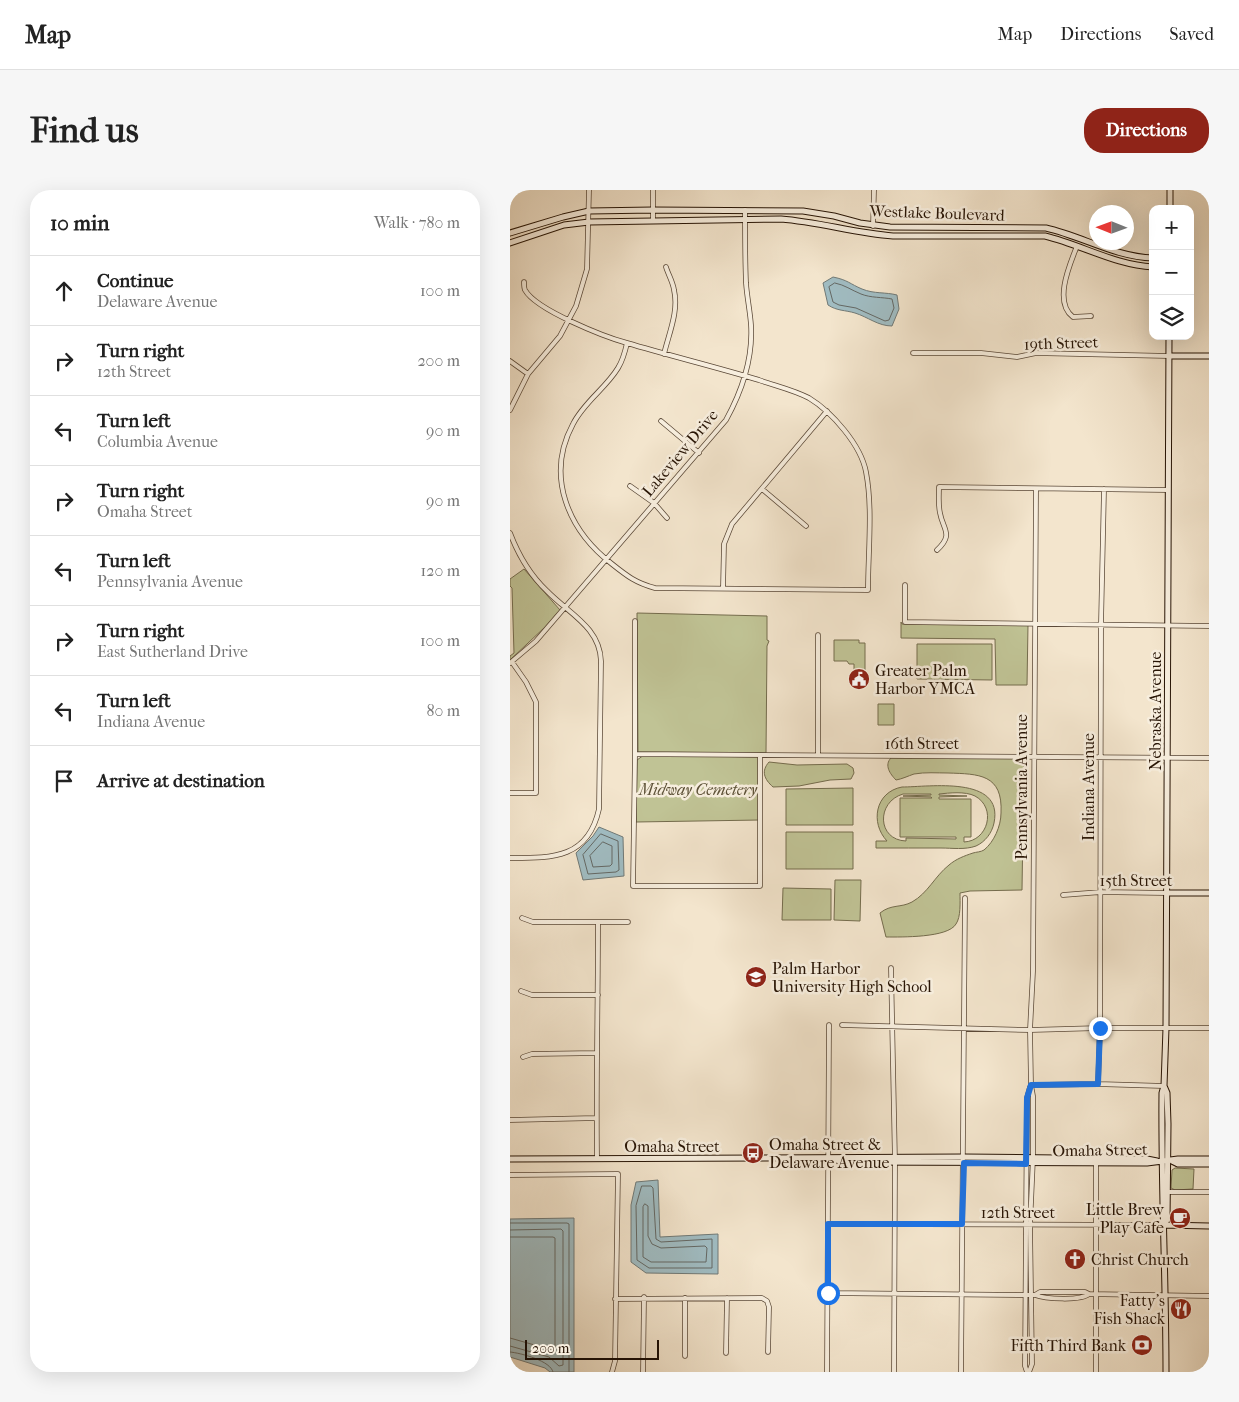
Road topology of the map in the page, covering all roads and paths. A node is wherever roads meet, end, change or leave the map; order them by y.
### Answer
1 (589, 190) edge
2 (653, 190) edge
3 (874, 190) edge
4 (1170, 190) edge
5 (1170, 205) edge
6 (653, 210) junction
7 (745, 210) junction
8 (589, 211) junction
9 (744, 219) junction
10 (653, 220) junction
11 (589, 222) junction
12 (873, 226) junction
13 (945, 228) junction
14 (1008, 228) junction
15 (510, 233) edge
16 (1008, 236) junction
17 (945, 237) junction
18 (1080, 238) junction
19 (510, 243) edge
20 (1077, 246) junction
21 (1134, 257) junction
22 (1149, 258) edge
23 (1133, 265) junction
24 (666, 267) dead end
25 (1149, 267) edge
26 (524, 282) dead end
27 (1091, 316) dead end
28 (570, 319) junction
29 (1169, 340) edge
30 (627, 343) junction
31 (913, 353) dead end
32 (664, 354) junction
33 (1169, 356) junction
34 (1209, 356) edge
35 (510, 361) edge
36 (528, 374) junction
37 (744, 376) junction
38 (510, 410) edge
39 (827, 411) junction
40 (661, 421) dead end
41 (699, 453) junction
42 (630, 486) dead end
43 (1036, 488) junction
44 (762, 489) junction
45 (1104, 489) junction
46 (1168, 490) junction
47 (654, 502) junction
48 (668, 518) dead end
49 (806, 526) dead end
50 (510, 533) edge
51 (937, 550) dead end
52 (606, 560) junction
53 (905, 585) dead end
54 (723, 588) junction
55 (565, 608) junction
56 (635, 622) dead end
57 (1034, 622) junction
58 (1101, 624) junction
59 (1168, 626) junction
60 (1209, 626) edge
61 (818, 635) dead end
62 (511, 662) edge
63 (635, 754) junction
64 (818, 755) junction
65 (760, 756) junction
66 (1034, 756) junction
67 (1101, 757) junction
68 (1167, 757) junction
69 (1209, 758) edge
70 (510, 793) edge
71 (510, 858) edge
72 (1101, 892) junction
73 (1166, 892) junction
74 (1209, 892) edge
75 (1062, 895) dead end
76 (964, 898) dead end
77 (522, 918) dead end
78 (628, 922) dead end
79 (598, 923) junction
80 (891, 968) dead end
81 (522, 991) dead end
82 (598, 995) junction
83 (829, 1024) dead end
84 (842, 1025) dead end
85 (893, 1026) junction
86 (965, 1028) junction
87 (1100, 1028) junction
88 (1166, 1028) junction
89 (1209, 1028) edge
90 (1030, 1030) junction
91 (597, 1053) junction
92 (523, 1057) dead end
93 (1098, 1084) junction
94 (1031, 1085) junction
95 (1164, 1086) junction
96 (596, 1118) junction
97 (510, 1120) edge
98 (964, 1157) junction
99 (597, 1158) junction
100 (827, 1158) junction
101 (510, 1159) edge
102 (1209, 1159) edge
103 (895, 1160) junction
104 (1026, 1160) junction
105 (1033, 1161) junction
106 (1096, 1161) junction
107 (1164, 1161) junction
108 (964, 1163) junction
109 (1209, 1164) edge
110 (510, 1175) edge
111 (1166, 1192) junction
112 (1209, 1192) edge
113 (828, 1224) junction
114 (895, 1224) junction
115 (962, 1224) junction
116 (1028, 1225) junction
117 (1096, 1226) junction
118 (1164, 1226) junction
119 (1209, 1226) edge
120 (828, 1293) junction
121 (963, 1294) junction
122 (1097, 1294) junction
123 (895, 1295) junction
124 (1026, 1295) junction
125 (1033, 1295) junction
126 (1166, 1296) junction
127 (1209, 1296) edge
128 (644, 1297) junction
129 (615, 1298) junction
130 (685, 1298) junction
131 (727, 1298) junction
132 (768, 1352) dead end
133 (726, 1353) dead end
134 (684, 1356) dead end
135 (612, 1372) edge
136 (643, 1372) edge
137 (827, 1372) edge
138 (894, 1372) edge
139 (961, 1372) edge
140 (1028, 1372) edge
141 (1096, 1372) edge
142 (1166, 1372) edge

1 - 8 street
2 - 6 street
3 - 12 street
4 - 5 street
6 - 7 street, Westlake Boulevard
6 - 8 street, Westlake Boulevard
6 - 10 street
7 - 9 street, Lakeview Drive
7 - 12 street, Westlake Boulevard
8 - 11 street
8 - 15 street, Westlake Boulevard
9 - 10 street, Westlake Boulevard
9 - 17 street, Westlake Boulevard
9 - 37 street, Lakeview Drive
10 - 11 street, Westlake Boulevard
11 - 19 street, Westlake Boulevard
11 - 28 street
12 - 13 street, Westlake Boulevard
13 - 14 street, Westlake Boulevard
13 - 17 street
14 - 16 street
14 - 18 street, Westlake Boulevard
16 - 17 street, Westlake Boulevard
16 - 20 street, Westlake Boulevard
18 - 20 street
18 - 21 street, Westlake Boulevard
20 - 23 street, Westlake Boulevard
20 - 27 street
21 - 22 street, Westlake Boulevard
21 - 23 street
23 - 25 street, Westlake Boulevard
24 - 32 street
26 - 28 street
28 - 30 street
28 - 36 street
29 - 33 street, Nebraska Avenue
30 - 32 street
30 - 52 street
31 - 33 street, 19th Street
32 - 37 street
33 - 34 street, 19th Street
33 - 46 street, Nebraska Avenue
35 - 36 street
36 - 38 street
37 - 39 street
37 - 41 street, Lakeview Drive
39 - 44 street
39 - 54 street
40 - 41 street
41 - 47 street, Lakeview Drive
42 - 47 street
43 - 45 street
43 - 51 street
43 - 57 street, Pennsylvania Avenue
44 - 49 street
44 - 54 street
45 - 46 street
45 - 58 street, Indiana Avenue
46 - 59 street, Nebraska Avenue
47 - 48 street
47 - 52 street, Lakeview Drive
50 - 55 street
52 - 54 street
52 - 55 street, Lakeview Drive
53 - 57 street
55 - 62 street, Lakeview Drive
55 - 71 street
56 - 63 street
57 - 58 street
57 - 66 street, Pennsylvania Avenue
58 - 59 street
58 - 67 street, Indiana Avenue
59 - 60 street
59 - 68 street, Nebraska Avenue
61 - 64 street
62 - 70 street
63 - 65 street, 16th Street
63 - 65 street
64 - 65 street, 16th Street
64 - 66 street, 16th Street
66 - 67 street, 16th Street
66 - 90 street, Pennsylvania Avenue
67 - 68 street, 16th Street
67 - 72 street, Indiana Avenue
68 - 69 street, 16th Street
68 - 73 street, Nebraska Avenue
72 - 73 street, 15th Street
72 - 75 street, 15th Street
72 - 87 street, Indiana Avenue
73 - 74 street, 15th Street
73 - 88 street, Nebraska Avenue
76 - 86 street
77 - 79 street
78 - 79 street
79 - 82 street
80 - 85 street
81 - 82 street
82 - 91 street
83 - 100 street
84 - 85 street
85 - 86 street
85 - 103 street
86 - 90 street
86 - 98 street
87 - 88 street
87 - 90 street
87 - 93 street, Indiana Avenue
88 - 89 street
88 - 95 street, Nebraska Avenue
90 - 94 street, Pennsylvania Avenue
91 - 92 street
91 - 96 street
93 - 94 street
93 - 95 street
94 - 104 street, Pennsylvania Avenue
94 - 105 street, Pennsylvania Avenue
95 - 107 street, Nebraska Avenue
96 - 97 street
96 - 99 street
98 - 103 street, Omaha Street
98 - 104 street, Omaha Street
98 - 108 street
99 - 100 street, Omaha Street
99 - 101 street, Omaha Street
100 - 103 street, Omaha Street
100 - 113 street
102 - 107 street, Omaha Street
103 - 108 street, Omaha Street
103 - 114 street
104 - 105 street, Omaha Street
104 - 108 street, Omaha Street
104 - 116 street, Pennsylvania Avenue
105 - 106 street, Omaha Street
105 - 116 street, Pennsylvania Avenue
106 - 107 street, Omaha Street
106 - 117 street
107 - 109 street, Omaha Street
107 - 111 street, Nebraska Avenue
107 - 118 street, Nebraska Avenue
108 - 115 street
110 - 129 street
111 - 112 street
111 - 118 street, Nebraska Avenue
113 - 114 street, 12th Street
113 - 120 street
114 - 115 street, 12th Street
114 - 123 street
115 - 116 street, 12th Street
115 - 121 street
116 - 117 street, 12th Street
116 - 124 street, Pennsylvania Avenue
116 - 125 street, Pennsylvania Avenue
117 - 118 street, 12th Street
117 - 122 street
118 - 119 street, 12th Street
118 - 126 street, Nebraska Avenue
120 - 123 street
120 - 137 street
121 - 123 street
121 - 124 street
121 - 139 street
122 - 125 street
122 - 126 street
122 - 141 street
123 - 138 street
124 - 125 street
124 - 140 street, Pennsylvania Avenue
125 - 140 street, Pennsylvania Avenue
126 - 127 street
126 - 142 street, Nebraska Avenue
128 - 129 street
128 - 130 street
128 - 136 street
129 - 135 street
130 - 131 street
130 - 134 street
131 - 132 street
131 - 133 street

